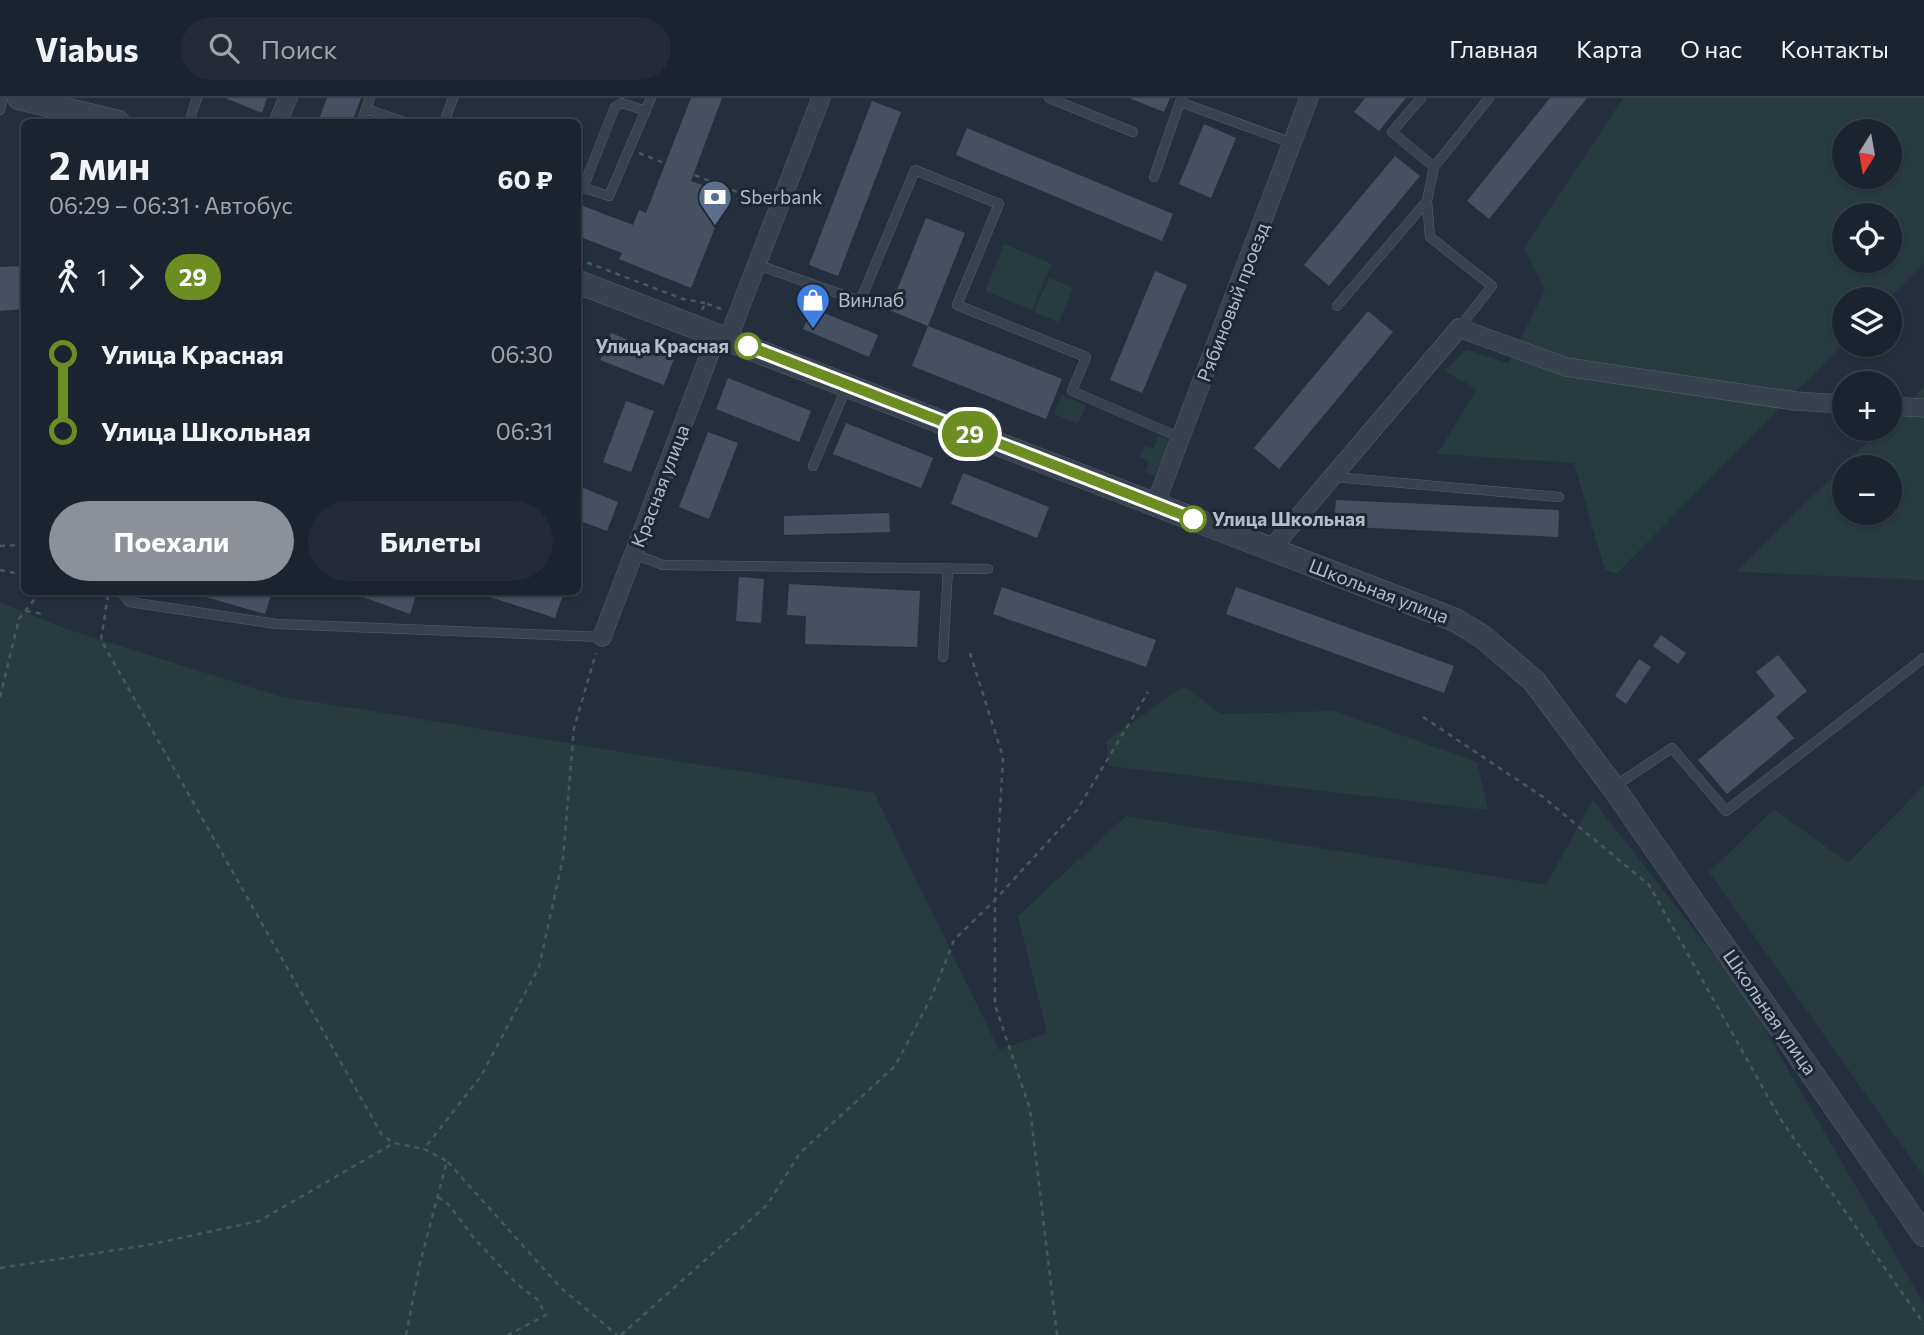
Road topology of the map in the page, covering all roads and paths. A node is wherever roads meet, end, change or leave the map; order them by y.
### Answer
1 (3, 98) edge
2 (19, 98) edge
3 (197, 98) edge
4 (288, 98) edge
5 (370, 98) edge
6 (453, 98) edge
7 (651, 98) edge
8 (821, 98) edge
9 (1049, 98) edge
10 (1309, 98) edge
11 (1421, 98) edge
12 (1489, 98) edge
13 (1181, 100) edge
14 (52, 102) edge
15 (366, 109) junction
16 (0, 110) edge
17 (646, 110) junction
18 (108, 119) edge
19 (190, 119) edge
20 (279, 119) edge
21 (362, 119) edge
22 (395, 119) edge
23 (445, 119) edge
24 (1133, 132) dead end
25 (1292, 143) junction
26 (630, 149) junction
27 (1434, 167) junction
28 (1154, 177) dead end
29 (581, 185) edge
30 (581, 187) edge
31 (1427, 201) junction
32 (778, 208) junction
33 (581, 260) edge
34 (758, 264) junction
35 (581, 283) edge
36 (705, 303) dead end
37 (1337, 306) dead end
38 (1460, 328) junction
39 (723, 337) junction
40 (846, 386) junction
41 (1832, 403) edge
42 (1902, 407) edge
43 (1924, 408) edge
44 (1181, 439) junction
45 (813, 466) dead end
46 (1332, 477) junction
47 (1559, 497) dead end
48 (1155, 505) junction
49 (21, 545) edge
50 (0, 546) edge
51 (1271, 549) junction
52 (634, 554) junction
53 (948, 569) junction
54 (988, 569) dead end
55 (0, 570) edge
56 (21, 574) edge
57 (38, 595) edge
58 (108, 595) edge
59 (123, 595) edge
60 (26, 611) junction
61 (43, 614) dead end
62 (602, 637) joint
63 (970, 653) dead end
64 (943, 657) dead end
65 (1924, 658) edge
66 (589, 670) dead end
67 (1148, 692) dead end
68 (0, 697) edge
69 (1423, 717) dead end
70 (1613, 787) junction
71 (995, 900) junction
72 (394, 1143) junction
73 (424, 1149) junction
74 (447, 1161) junction
75 (438, 1198) junction
76 (1924, 1235) edge
77 (0, 1268) edge
78 (1924, 1324) edge
79 (406, 1335) edge
80 (508, 1335) edge
81 (619, 1335) edge
82 (1057, 1335) edge

1 - 16 lane
2 - 14 street
3 - 19 lane
4 - 20 street
5 - 15 lane
6 - 23 lane
7 - 17 lane
8 - 32 street, Красная улица
9 - 24 lane
10 - 25 street, Рябиновый проезд
11 - 27 lane
12 - 27 lane
13 - 25 lane
13 - 28 lane
14 - 18 street
15 - 21 lane
15 - 22 lane
17 - 26 lane
17 - 29 lane
25 - 44 street, Рябиновый проезд
26 - 30 lane
26 - 32 path
27 - 31 lane
31 - 37 lane
31 - 38 lane
32 - 34 street, Красная улица
33 - 36 path
34 - 39 street, Красная улица
34 - 44 lane
35 - 39 street, Школьная улица
38 - 41 street
38 - 46 street
39 - 40 street, Школьная улица
39 - 52 street, Красная улица
40 - 45 lane
40 - 48 street, Школьная улица
42 - 43 street
44 - 48 street, Рябиновый проезд
46 - 47 lane
46 - 51 street
48 - 51 street, Школьная улица
49 - 50 path
51 - 70 street, Школьная улица
52 - 53 lane
52 - 62 street, Красная улица
53 - 54 lane
53 - 64 lane
55 - 56 path
57 - 60 path
58 - 72 path
59 - 62 lane
60 - 61 path
60 - 68 path
63 - 71 path
65 - 70 lane
66 - 73 path
67 - 71 path
69 - 78 path
70 - 76 street, Школьная улица
71 - 81 path
71 - 82 path
72 - 73 path
72 - 77 path
73 - 74 path
74 - 75 path
74 - 81 path
75 - 79 path
75 - 80 path

